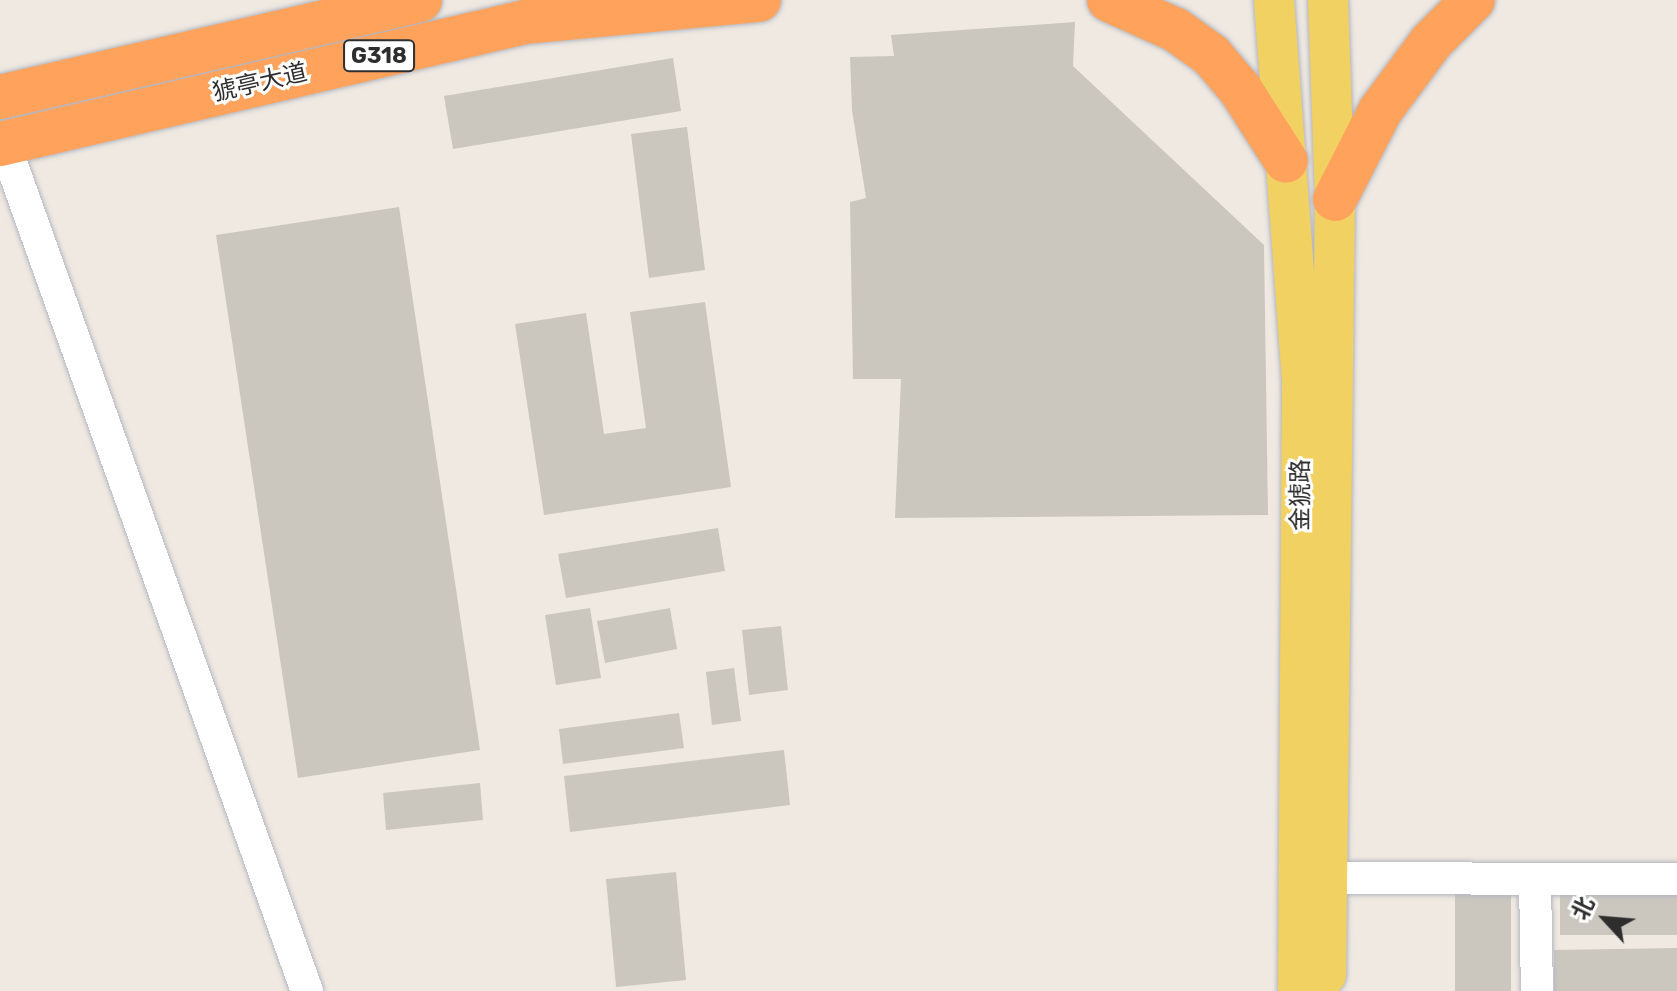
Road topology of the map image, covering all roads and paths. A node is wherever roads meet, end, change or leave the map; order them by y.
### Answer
1 (420, 0) edge
2 (759, 0) edge
3 (1109, 0) edge
4 (1274, 0) edge
5 (1328, 0) edge
6 (1473, 0) edge
7 (0, 97) edge
8 (2, 143) edge
9 (1286, 161) junction
10 (1335, 199) junction
11 (1327, 878) junction
12 (1677, 879) edge
13 (1535, 880) junction
14 (307, 991) edge
15 (1298, 991) edge
16 (1326, 991) edge
17 (1537, 991) edge

1 - 7 highway, 猇亭大道 / G318
2 - 8 highway, 猇亭大道 / G318
3 - 9 highway
4 - 9 main road, 金猇路
5 - 10 main road, 金猇路
6 - 10 highway
8 - 14 street
9 - 15 main road, 金猇路
10 - 11 main road, 金猇路
11 - 13 street
11 - 16 main road, 金猇路
12 - 13 street
13 - 17 street

